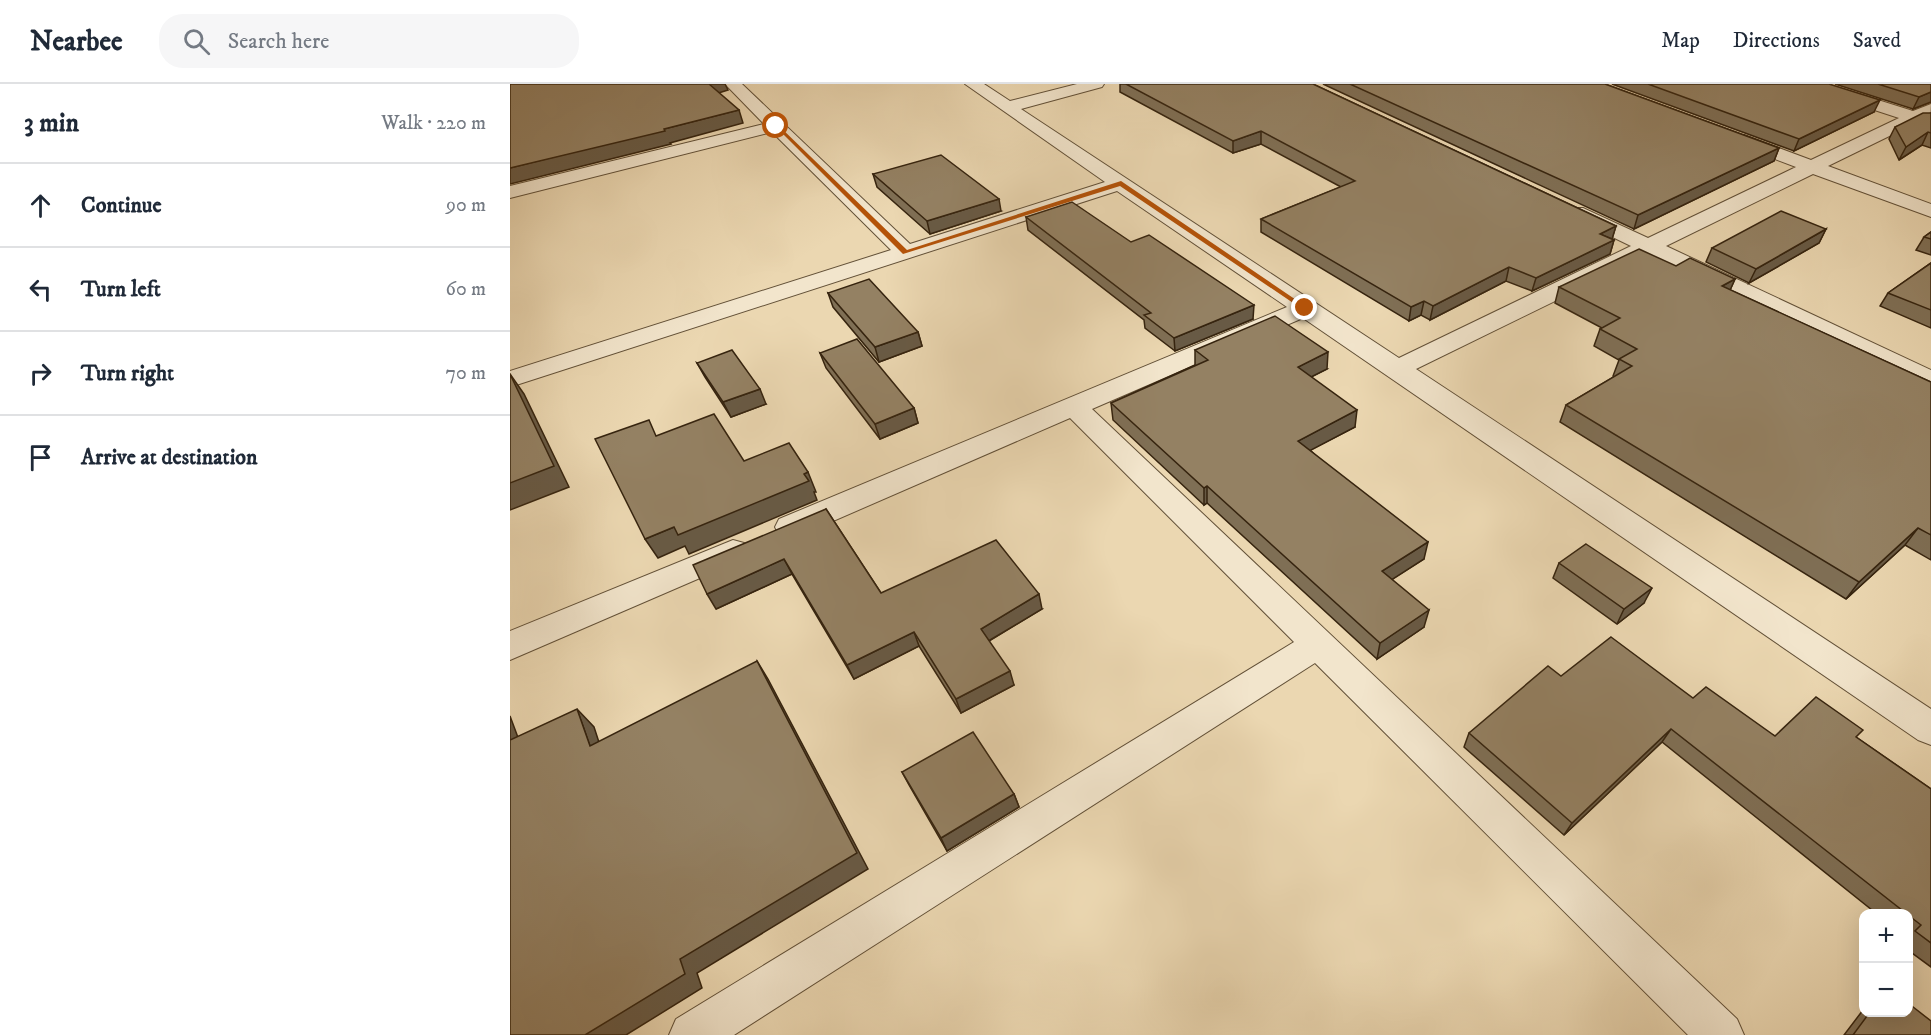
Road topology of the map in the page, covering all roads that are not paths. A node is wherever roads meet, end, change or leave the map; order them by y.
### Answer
1 (733, 84) edge
2 (973, 84) edge
3 (1096, 84) edge
4 (1810, 84) edge
5 (1007, 107) junction
6 (1925, 116) edge
7 (776, 126) junction
8 (1724, 134) edge
9 (1812, 167) junction
10 (1121, 183) junction
11 (510, 192) edge
12 (1562, 206) edge
13 (1931, 211) edge
14 (1648, 246) junction
15 (906, 252) junction
16 (1305, 308) junction
17 (1396, 369) junction
18 (510, 379) edge
19 (1931, 380) edge
20 (1073, 406) junction
21 (1318, 644) junction
22 (510, 646) edge
23 (1931, 729) edge
24 (692, 1035) edge
25 (1721, 1035) edge

1 - 7 street
2 - 5 street
3 - 5 street
4 - 6 street
5 - 10 street
6 - 9 street
7 - 11 street
7 - 15 street
8 - 9 street
9 - 13 street
9 - 14 street
10 - 15 street
10 - 16 street
12 - 14 street
14 - 17 street
14 - 19 street
15 - 18 street
16 - 17 street
16 - 20 street
17 - 23 street
20 - 21 street
20 - 22 street
21 - 24 street
21 - 25 street

